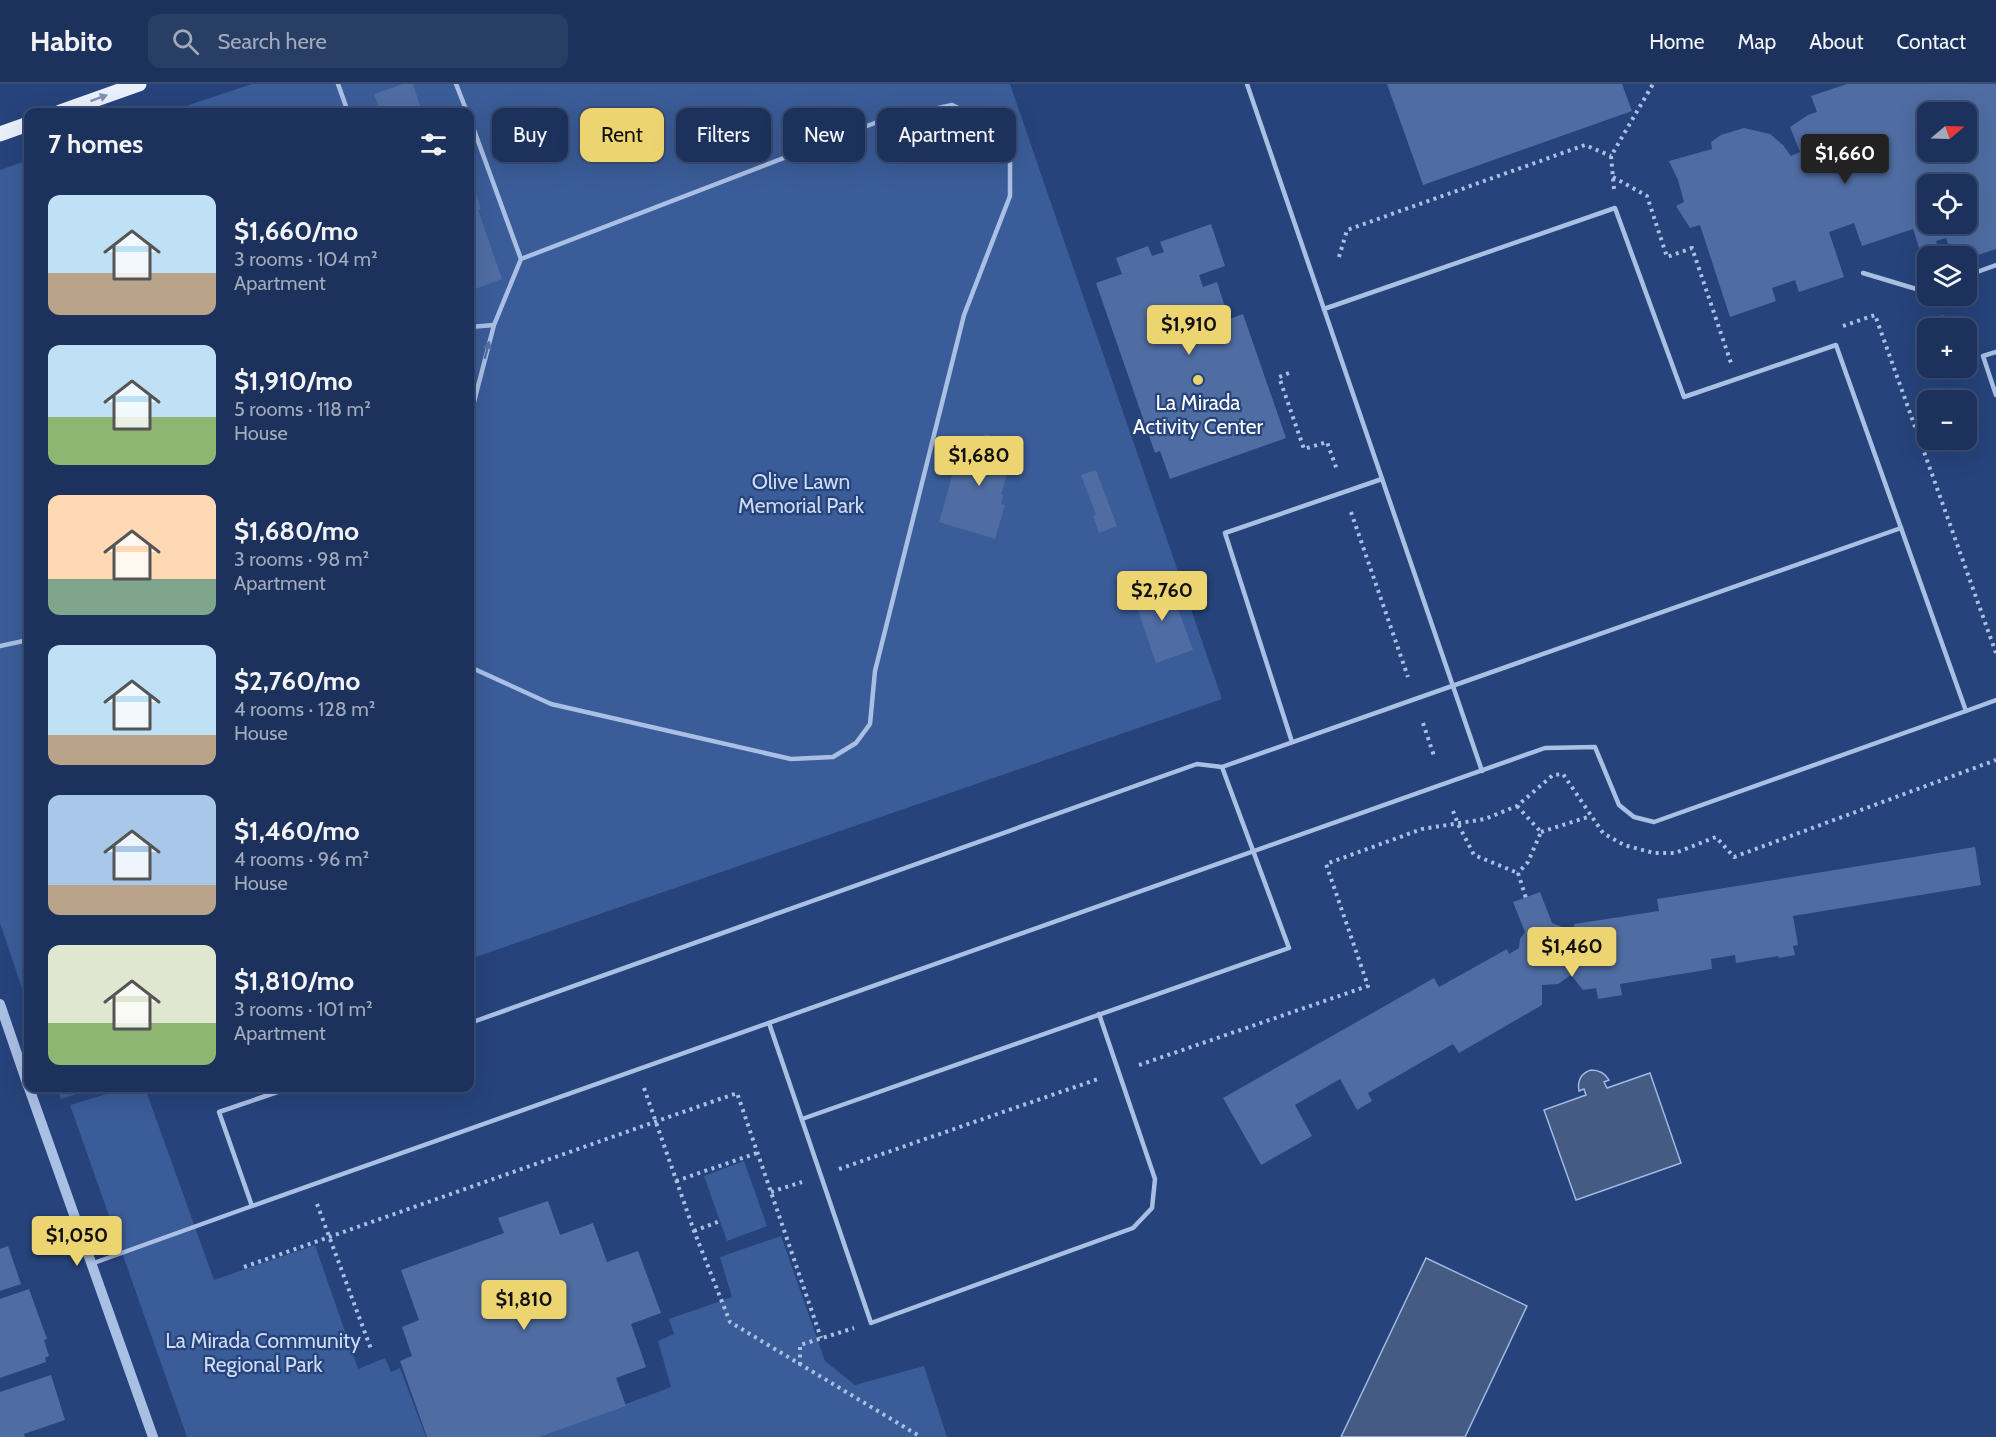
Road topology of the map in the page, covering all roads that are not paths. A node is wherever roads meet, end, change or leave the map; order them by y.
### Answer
1 (139, 84) edge
2 (338, 84) edge
3 (456, 84) edge
4 (1247, 84) edge
5 (71, 108) edge
6 (347, 108) edge
7 (465, 108) edge
8 (24, 125) edge
9 (474, 131) edge
10 (0, 134) edge
11 (521, 259) junction
12 (1996, 265) edge
13 (1977, 272) edge
14 (1863, 273) dead end
15 (1917, 289) edge
16 (1324, 309) junction
17 (494, 325) junction
18 (474, 327) edge
19 (1996, 352) edge
20 (1996, 395) edge
21 (474, 402) edge
22 (1382, 479) junction
23 (1901, 528) junction
24 (24, 641) edge
25 (0, 645) edge
26 (474, 669) edge
27 (1452, 684) junction
28 (1996, 700) edge
29 (1966, 711) junction
30 (1292, 742) junction
31 (1222, 767) junction
32 (1482, 771) junction
33 (1253, 852) junction
34 (0, 1004) edge
35 (1100, 1014) junction
36 (474, 1022) edge
37 (769, 1023) junction
38 (24, 1073) edge
39 (31, 1092) edge
40 (277, 1092) edge
41 (802, 1119) junction
42 (252, 1206) junction
43 (91, 1264) junction
44 (153, 1437) edge

5 -> 1 main road
2 - 6 lane
3 - 7 lane
4 - 16 lane
8 - 10 main road
9 - 11 lane
11 - 17 lane
11 - 26 lane
12 - 13 lane
14 - 15 lane
16 - 22 lane
16 - 23 lane
17 - 18 lane
21 -> 17 lane
19 - 20 lane
22 - 27 lane
22 - 30 lane
23 - 27 lane
23 - 29 lane
24 - 25 lane
27 - 30 lane
27 - 32 lane
28 - 29 lane
29 - 32 lane
30 - 31 lane
31 - 33 lane
31 - 36 lane
32 - 33 lane
33 - 35 lane
33 - 37 lane
34 - 38 street
35 - 41 lane
35 - 41 lane
37 - 41 lane
37 - 42 lane
39 - 43 street
40 - 42 lane
42 - 43 lane
43 - 44 street

